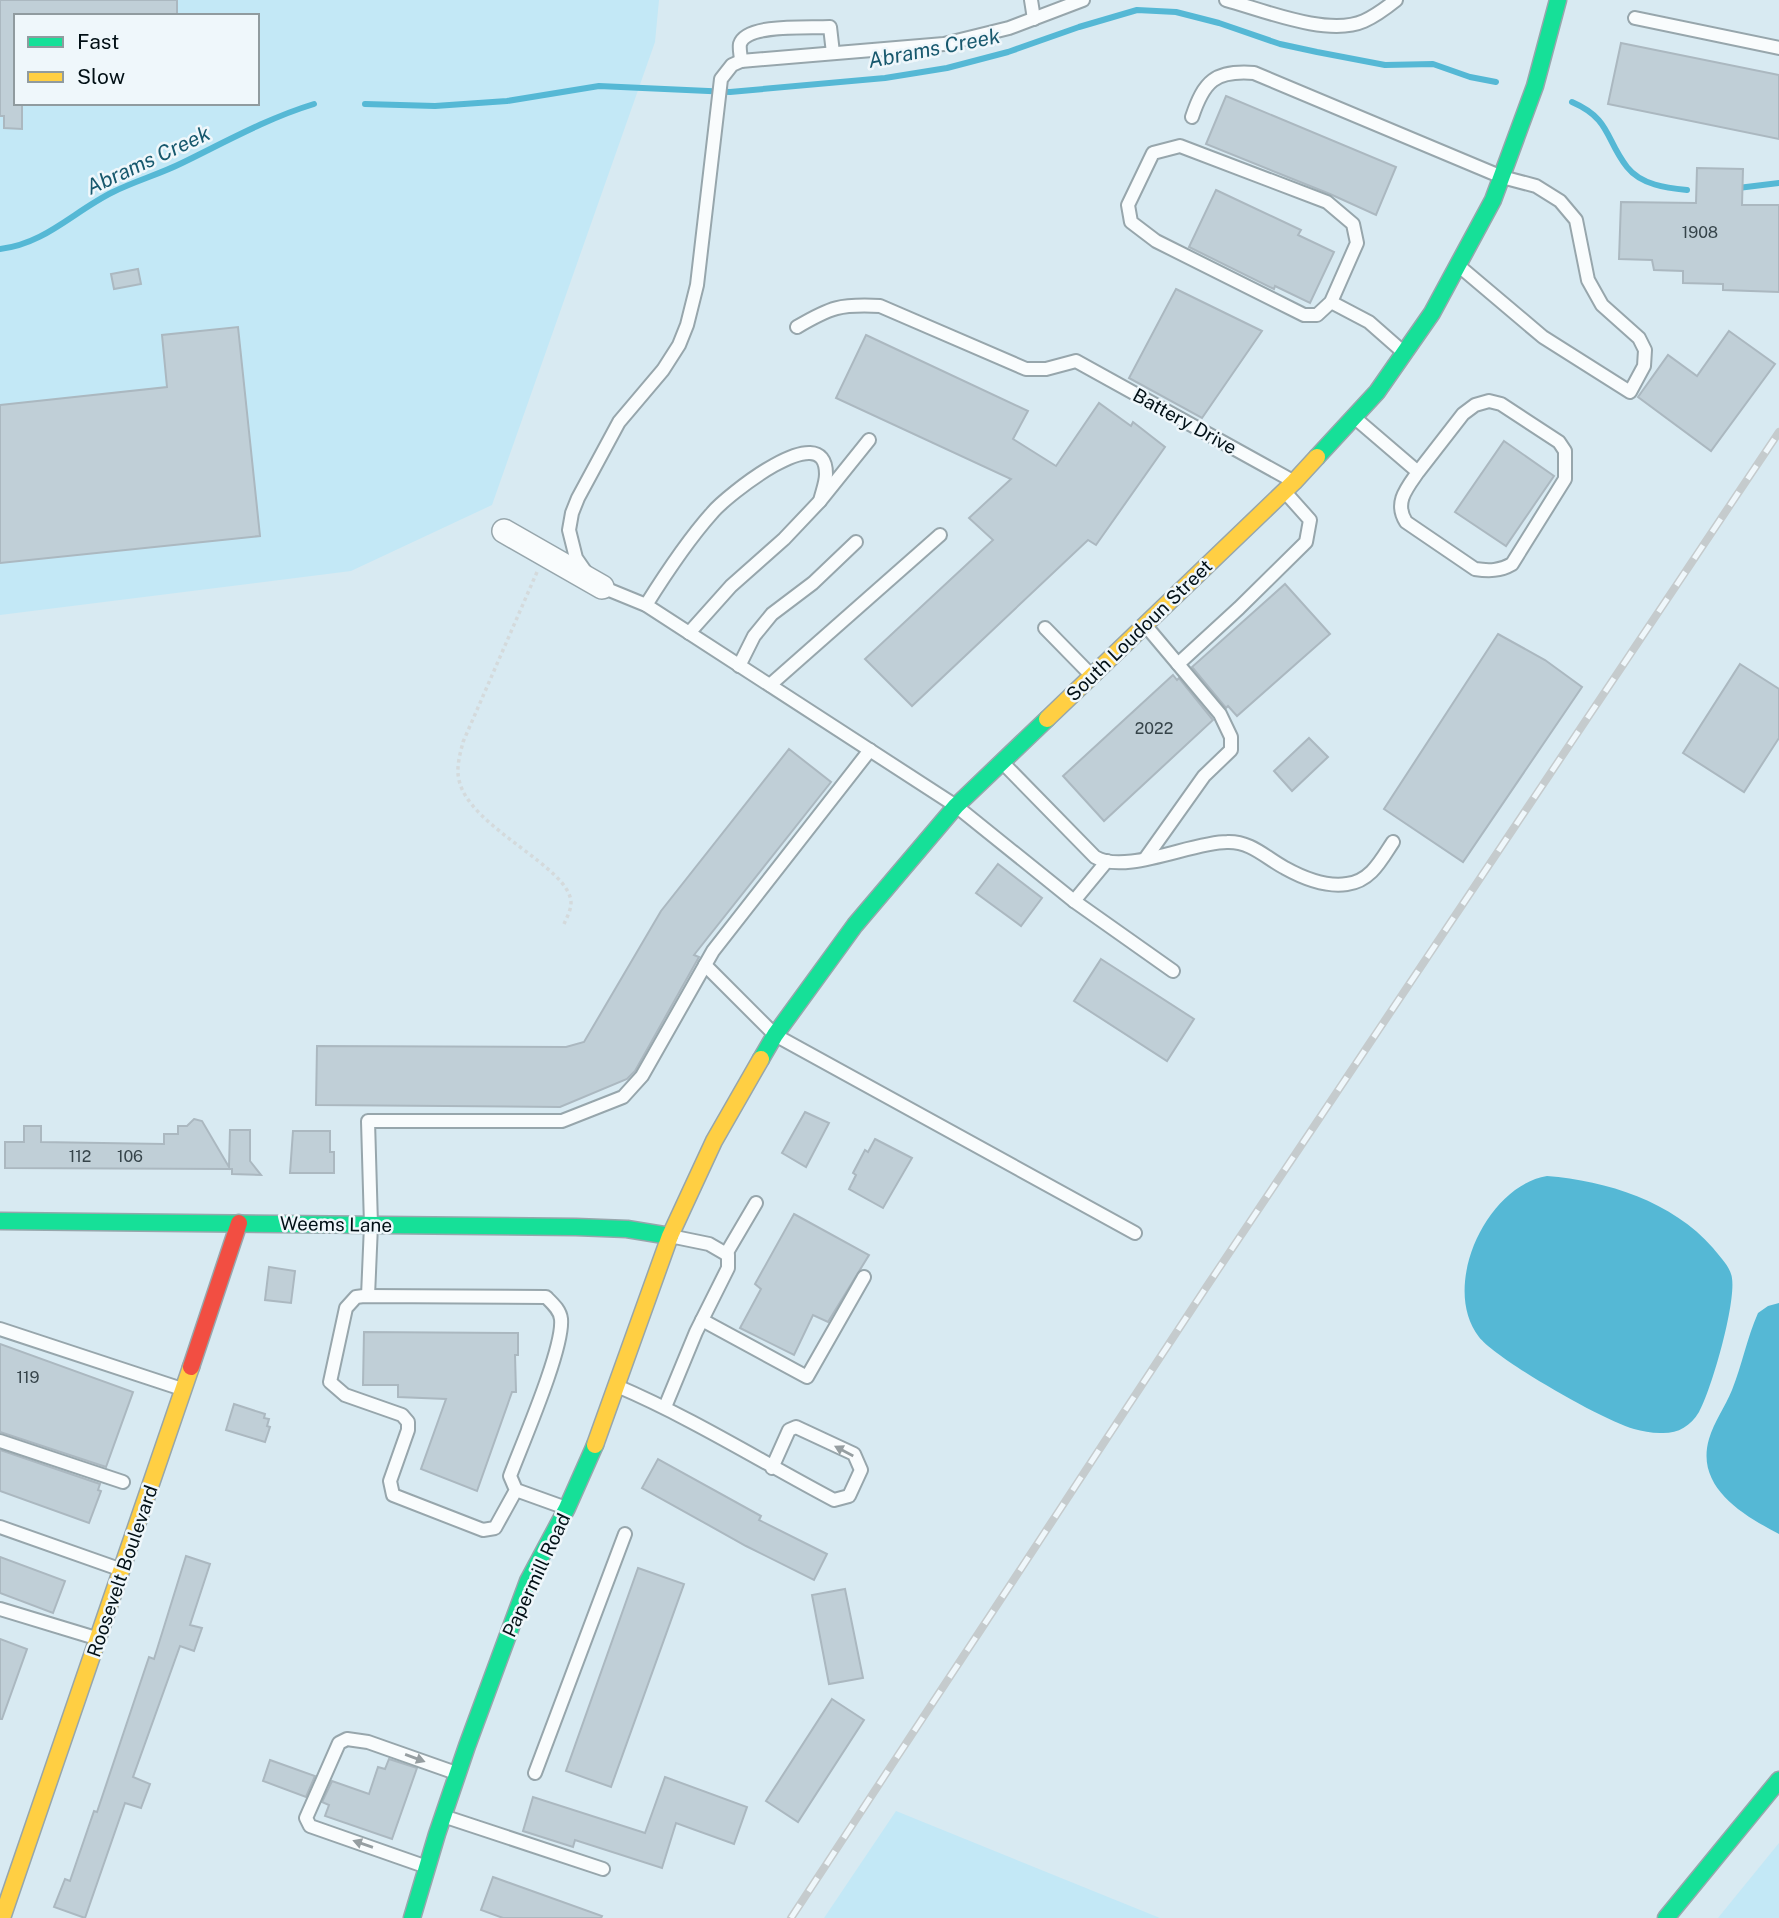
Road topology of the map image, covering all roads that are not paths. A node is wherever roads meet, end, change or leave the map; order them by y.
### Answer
1 (1031, 0) edge
2 (1083, 0) edge
3 (1226, 0) edge
4 (1396, 0) edge
5 (1558, 0) edge
6 (1635, 18) dead end
7 (1034, 19) junction
8 (1779, 48) edge
9 (833, 53) junction
10 (741, 61) junction
11 (1192, 117) dead end
12 (1502, 177) junction
13 (1459, 265) junction
14 (1331, 302) junction
15 (797, 327) dead end
16 (1405, 354) junction
17 (1355, 418) junction
18 (869, 440) dead end
19 (1418, 472) junction
20 (1289, 487) junction
21 (820, 501) junction
22 (504, 531) dead end
23 (940, 535) dead end
24 (856, 542) dead end
25 (602, 587) junction
26 (646, 606) junction
27 (1145, 624) junction
28 (1045, 628) dead end
29 (689, 633) junction
30 (1178, 664) junction
31 (739, 666) junction
32 (1091, 676) junction
33 (770, 685) junction
34 (870, 750) junction
35 (1002, 761) junction
36 (956, 806) junction
37 (1393, 842) dead end
38 (1145, 859) junction
39 (1107, 861) junction
40 (1074, 901) junction
41 (705, 965) junction
42 (1173, 971) dead end
43 (775, 1035) junction
44 (756, 1203) dead end
45 (0, 1221) edge
46 (239, 1223) junction
47 (371, 1225) junction
48 (1135, 1233) dead end
49 (670, 1236) junction
50 (726, 1254) junction
51 (864, 1277) dead end
52 (368, 1296) junction
53 (702, 1320) junction
54 (0, 1329) edge
55 (617, 1386) junction
56 (183, 1389) junction
57 (665, 1407) junction
58 (0, 1441) edge
59 (772, 1468) junction
60 (123, 1482) dead end
61 (516, 1490) junction
62 (566, 1508) junction
63 (0, 1527) edge
64 (625, 1534) dead end
65 (123, 1570) junction
66 (0, 1609) edge
67 (99, 1639) junction
68 (536, 1773) dead end
69 (457, 1774) junction
70 (1779, 1780) edge
71 (443, 1816) junction
72 (427, 1867) junction
73 (603, 1869) dead end
74 (414, 1917) edge
75 (2, 1918) edge
76 (1665, 1918) edge

1 - 7 lane
2 - 7 lane
3 - 4 lane
5 - 12 main road, South Loudoun Street
6 - 8 lane
7 - 9 lane
9 - 10 lane
9 - 10 lane
10 - 25 lane
11 - 12 lane
12 - 13 main road, South Loudoun Street
12 - 13 lane
13 - 16 main road, South Loudoun Street
14 - 14 lane
14 - 16 lane
15 - 20 lane, Battery Drive
16 - 17 main road, South Loudoun Street
17 - 19 lane
17 - 20 main road, South Loudoun Street
18 - 21 lane
19 - 19 lane
20 - 27 main road, South Loudoun Street
20 - 30 lane, Battery Drive
21 - 26 lane
21 - 29 lane
22 - 25 street
23 - 33 lane
24 - 31 lane
25 - 26 lane
26 - 29 lane
27 - 30 lane
27 - 32 main road, South Loudoun Street
28 - 32 lane
29 - 31 lane
30 - 38 lane
31 - 33 lane
32 - 35 main road, South Loudoun Street
33 - 34 lane
34 - 36 lane
34 - 41 lane
35 - 36 main road, South Loudoun Street
35 - 39 lane
36 - 40 lane
36 - 43 main road, South Loudoun Street
37 - 38 lane
38 - 39 lane
39 - 40 lane
40 - 42 lane
41 - 43 lane
41 - 47 lane
43 - 48 lane
43 - 49 main road, South Loudoun Street
44 - 50 lane
45 - 46 main road, Weems Lane
46 - 47 main road, Weems Lane
46 - 56 main road, Roosevelt Boulevard
47 - 49 main road, Weems Lane
47 - 52 lane
49 - 50 lane
49 - 55 main road, Papermill Road
50 - 53 lane
51 - 53 lane
52 - 61 lane
52 - 61 lane
53 - 57 lane
54 - 56 lane
55 - 57 lane
55 - 62 main road, Papermill Road
56 - 65 main road, Roosevelt Boulevard
57 - 59 lane
58 - 60 lane
59 -> 59 lane
61 - 62 lane
62 - 69 main road, Papermill Road
63 - 65 lane
64 - 68 lane
65 - 67 main road, Roosevelt Boulevard
66 - 67 lane
67 - 75 main road, Roosevelt Boulevard
69 - 71 main road, Papermill Road
72 -> 69 lane
70 - 76 main road
71 - 72 main road, Papermill Road
71 - 73 lane
72 - 74 main road, Papermill Road

